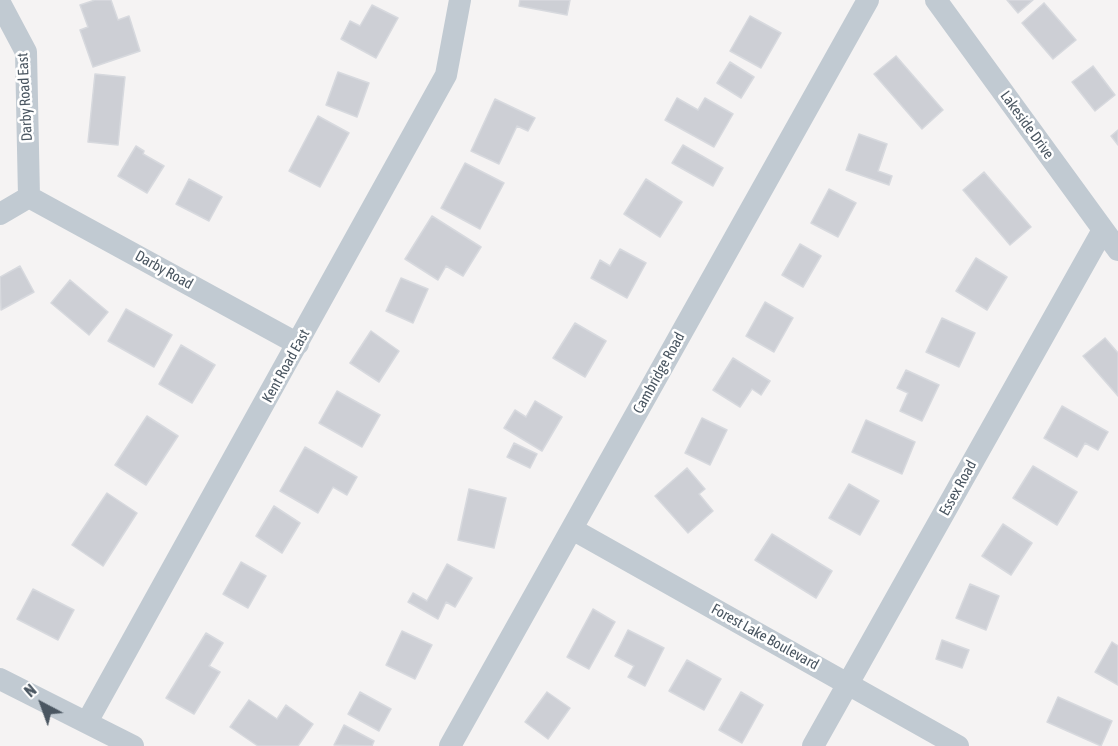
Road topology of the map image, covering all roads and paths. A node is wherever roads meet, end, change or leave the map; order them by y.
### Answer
1 (460, 0) edge
2 (868, 0) edge
3 (936, 0) edge
4 (0, 3) edge
5 (29, 197) junction
6 (0, 214) edge
7 (1103, 230) junction
8 (1118, 250) edge
9 (298, 344) junction
10 (572, 529) junction
11 (0, 679) edge
12 (848, 683) junction
13 (87, 722) junction
14 (134, 746) edge
15 (450, 746) edge
16 (813, 746) edge
17 (958, 746) edge

1 - 9 street, Kent Road East
2 - 10 street, Cambridge Road
3 - 7 street, Lakeside Drive
4 - 5 street, Darby Road East
5 - 6 street
5 - 9 street, Darby Road
7 - 8 street, Lakeside Drive
7 - 12 street, Essex Road
9 - 13 street, Kent Road East
10 - 12 street, Forest Lake Boulevard
10 - 15 street, Cambridge Road
11 - 13 street
12 - 16 street, Essex Road
12 - 17 street, Forest Lake Boulevard
13 - 14 street

